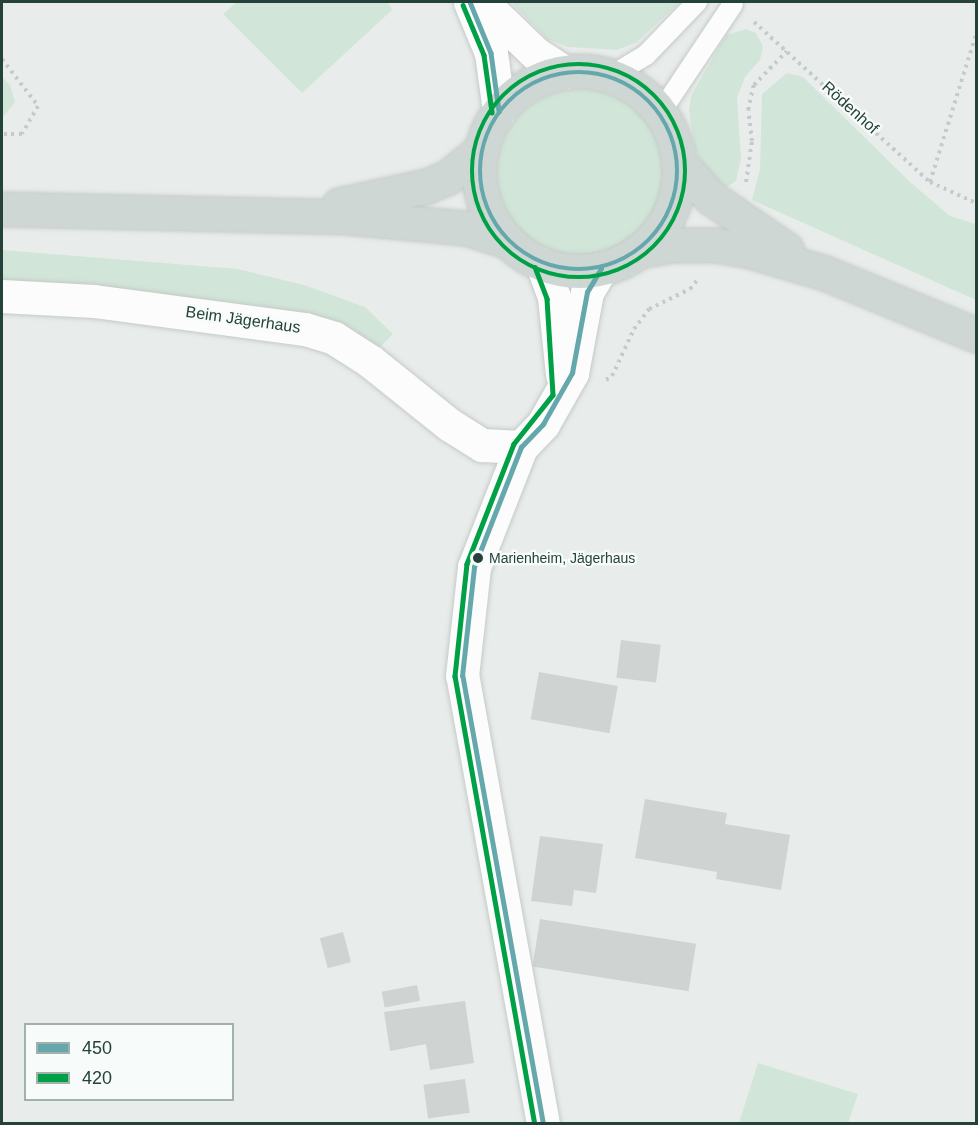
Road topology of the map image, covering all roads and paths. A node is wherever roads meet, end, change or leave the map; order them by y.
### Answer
1 (470, 2) edge
2 (482, 2) edge
3 (697, 2) edge
4 (734, 4) joint
5 (976, 34) edge
6 (2, 59) edge
7 (564, 72) junction
8 (611, 76) junction
9 (499, 111) junction
10 (660, 113) junction
11 (2, 134) edge
12 (481, 150) junction
13 (679, 162) junction
14 (930, 182) junction
15 (976, 203) edge
16 (2, 209) edge
17 (266, 214) junction
18 (507, 241) junction
19 (638, 251) junction
20 (543, 264) junction
21 (600, 268) junction
22 (825, 273) junction
23 (2, 296) edge
24 (976, 335) edge
25 (561, 398) junction
26 (521, 447) junction
27 (543, 1124) edge

1 - 9 street
2 - 7 street
3 - 8 lane
4 - 10 lane
4 - 14 path, Rödenhof
5 - 14 path
6 - 11 path
7 - 8 main road
7 - 9 main road
8 - 10 main road
9 - 12 main road
10 - 13 main road
12 - 17 main road
12 - 18 main road
13 - 19 main road
13 - 22 main road
14 - 15 path, Rödenhof
16 - 17 main road
17 - 18 main road
18 - 20 main road
19 - 21 main road
19 - 22 main road
20 - 21 main road
20 - 25 street
21 - 25 street
22 - 24 main road
23 - 26 street, Beim Jägerhaus
25 - 26 street
26 - 27 street

